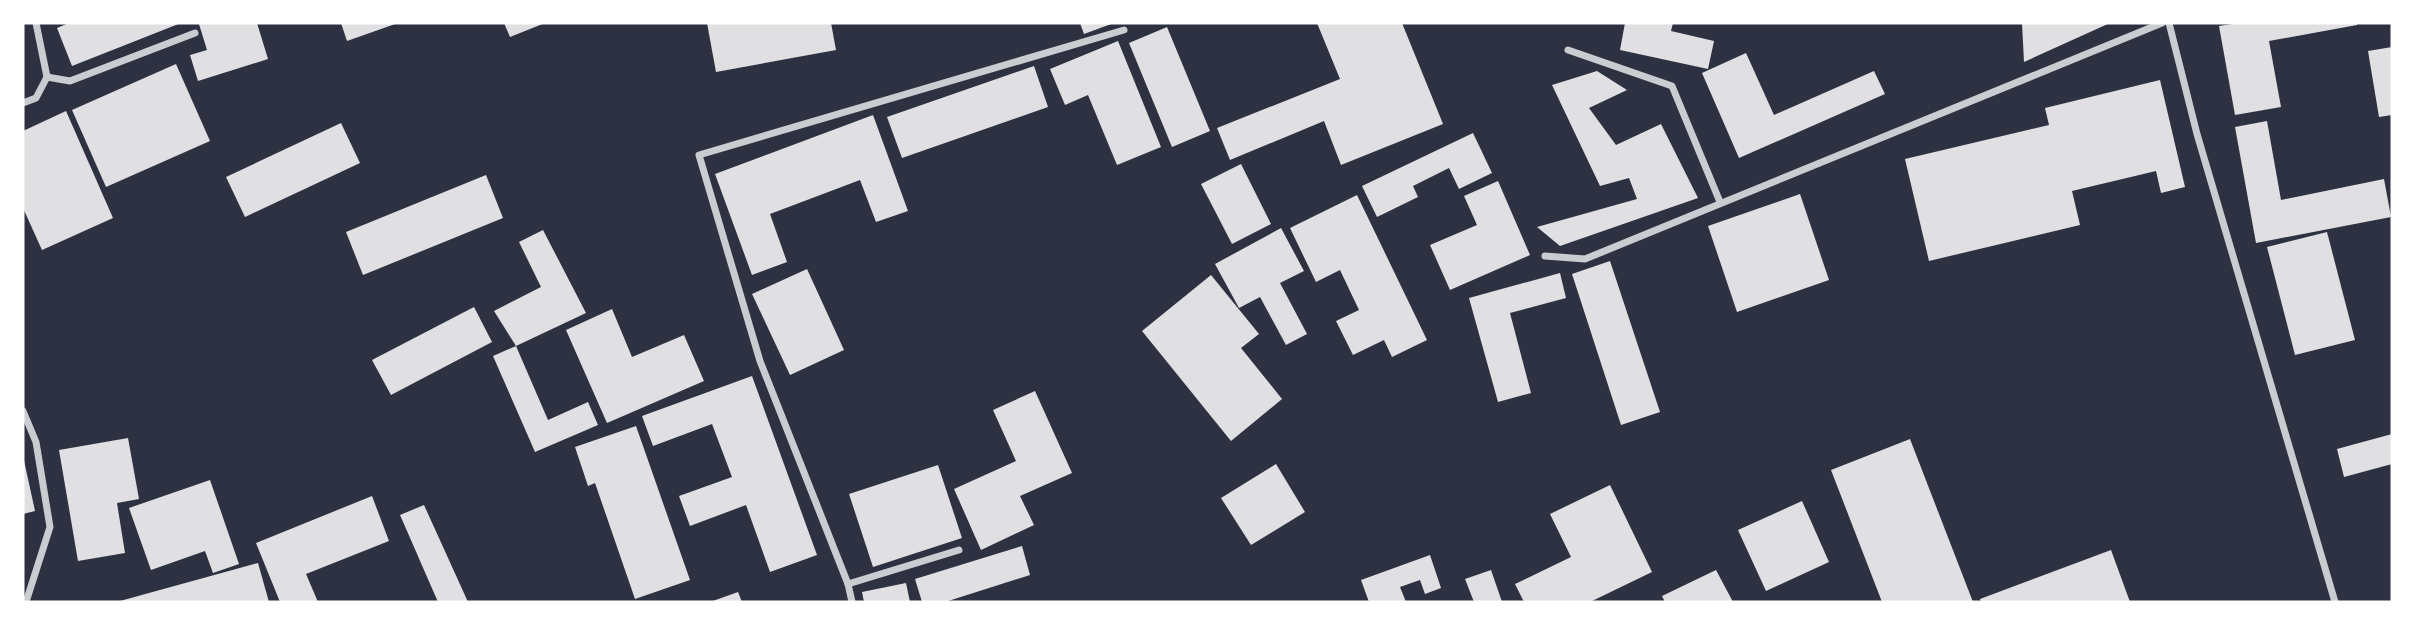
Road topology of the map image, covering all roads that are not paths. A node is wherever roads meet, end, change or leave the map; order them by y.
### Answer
1 (36, 23) edge
2 (2162, 23) edge
3 (2169, 23) edge
4 (1124, 30) dead end
5 (195, 33) dead end
6 (1568, 50) dead end
7 (47, 76) junction
8 (23, 103) edge
9 (1720, 202) junction
10 (1545, 256) dead end
11 (23, 411) edge
12 (959, 550) dead end
13 (848, 584) junction
14 (26, 602) edge
15 (852, 602) edge
16 (2335, 602) edge

1 - 7 street
2 - 9 street
3 - 16 street
4 - 13 street
5 - 7 street
6 - 9 street
7 - 8 street
9 - 10 street
11 - 14 street
12 - 13 street
13 - 15 street

